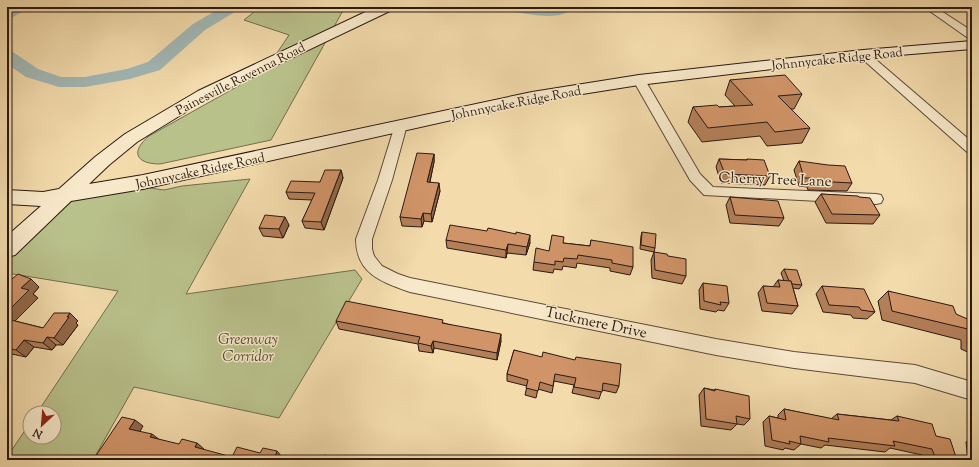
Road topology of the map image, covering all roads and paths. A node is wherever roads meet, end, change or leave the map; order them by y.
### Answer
1 (387, 7) edge
2 (929, 7) edge
3 (972, 36) edge
4 (972, 45) edge
5 (862, 54) junction
6 (639, 80) junction
7 (401, 125) junction
8 (972, 149) edge
9 (66, 195) junction
10 (7, 197) edge
11 (876, 199) dead end
12 (7, 249) edge
13 (972, 391) edge

1 - 9 main road, Painesville Ravenna Road
2 - 3 street
4 - 5 main road, Johnnycake Ridge Road
5 - 6 main road, Johnnycake Ridge Road
5 - 8 street
6 - 7 main road, Johnnycake Ridge Road
6 - 11 street, Cherry Tree Lane
7 - 9 main road, Johnnycake Ridge Road
7 - 13 street, Tuckmere Drive
9 - 10 main road, Johnnycake Ridge Road
9 - 12 main road, Painesville Ravenna Road

